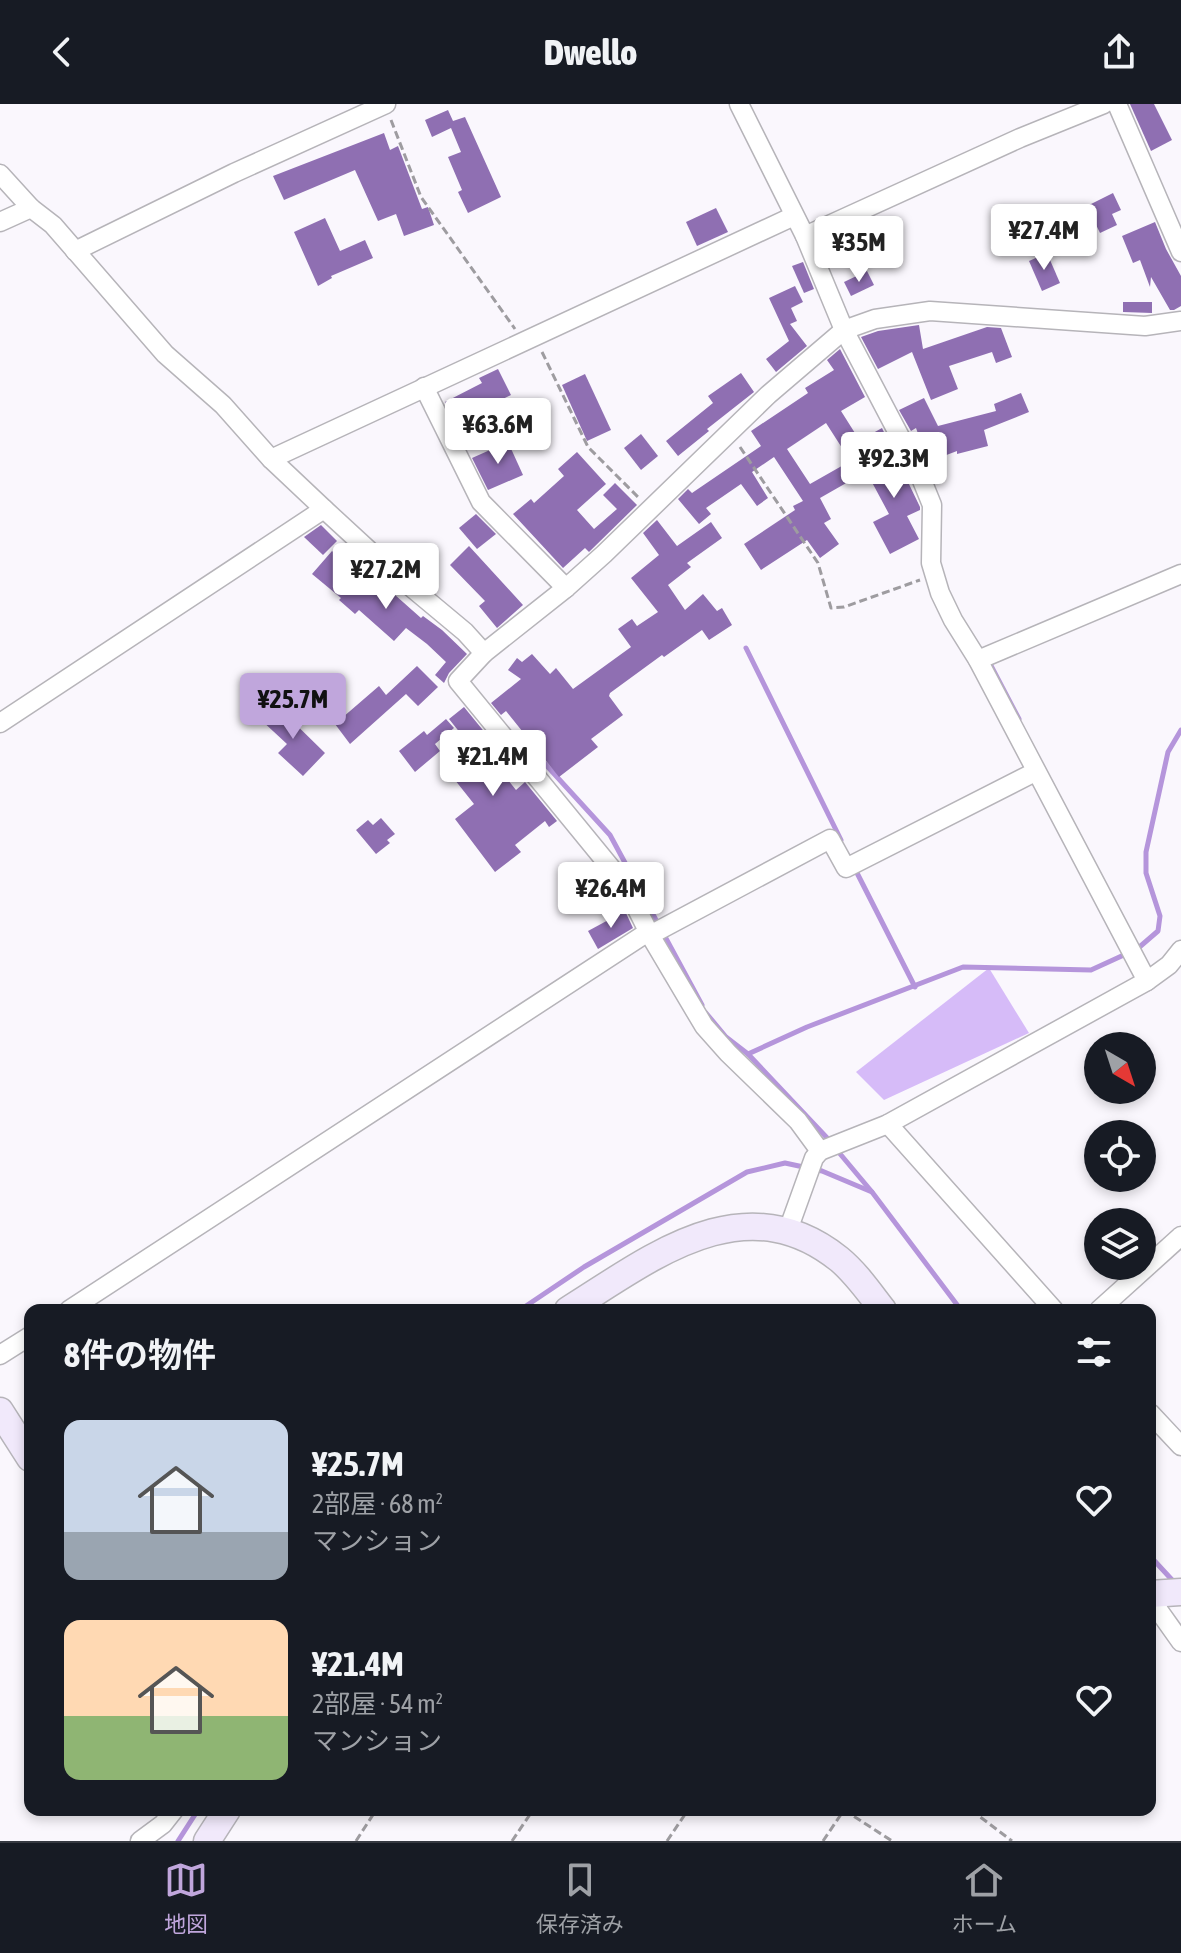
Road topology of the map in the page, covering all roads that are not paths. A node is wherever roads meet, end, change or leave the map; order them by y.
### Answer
1 (385, 104) edge
2 (739, 104) edge
3 (1104, 104) edge
4 (1117, 104) edge
5 (0, 174) edge
6 (31, 208) junction
7 (794, 216) junction
8 (0, 222) edge
9 (805, 236) junction
10 (75, 251) junction
11 (1181, 252) edge
12 (1181, 321) edge
13 (844, 330) junction
14 (424, 387) junction
15 (271, 459) junction
16 (324, 509) junction
17 (1181, 574) edge
18 (566, 588) junction
19 (484, 653) junction
20 (978, 660) junction
21 (0, 723) edge
22 (1035, 772) junction
23 (649, 934) junction
24 (1181, 950) edge
25 (1147, 981) junction
26 (888, 1124) junction
27 (820, 1151) junction
28 (787, 1233) junction
29 (1181, 1236) edge
30 (78, 1304) edge
31 (578, 1304) edge
32 (878, 1304) edge
33 (1049, 1304) edge
34 (1106, 1304) edge
35 (24, 1340) edge
36 (0, 1355) edge
37 (0, 1411) edge
38 (1156, 1419) edge
39 (1181, 1446) edge
40 (24, 1449) edge
41 (1163, 1597) edge
42 (1181, 1621) edge
43 (1181, 1642) edge
44 (169, 1816) edge
45 (223, 1816) edge
46 (140, 1841) edge
47 (207, 1841) edge

1 - 10 street
2 - 7 street
3 - 9 street
4 - 11 street
5 - 6 street
6 - 8 street
6 - 10 street
7 - 9 street
7 - 14 street
9 - 13 street
10 - 15 street
12 - 13 street
13 - 18 street
13 - 20 street
14 - 15 street
14 - 18 street
15 - 16 street
16 - 19 street
16 - 21 street
17 - 20 street
18 - 19 street
19 - 23 street
20 - 22 street
22 - 23 street
22 - 25 street
23 - 27 street
23 - 30 street
24 - 25 street
25 - 26 street
26 - 27 street
26 - 33 street
27 - 28 street
28 - 31 street
28 - 32 street
29 - 34 street
35 - 36 street
37 - 40 street
38 - 39 street
41 - 42 street
41 - 43 street
44 - 46 street
45 - 47 street

